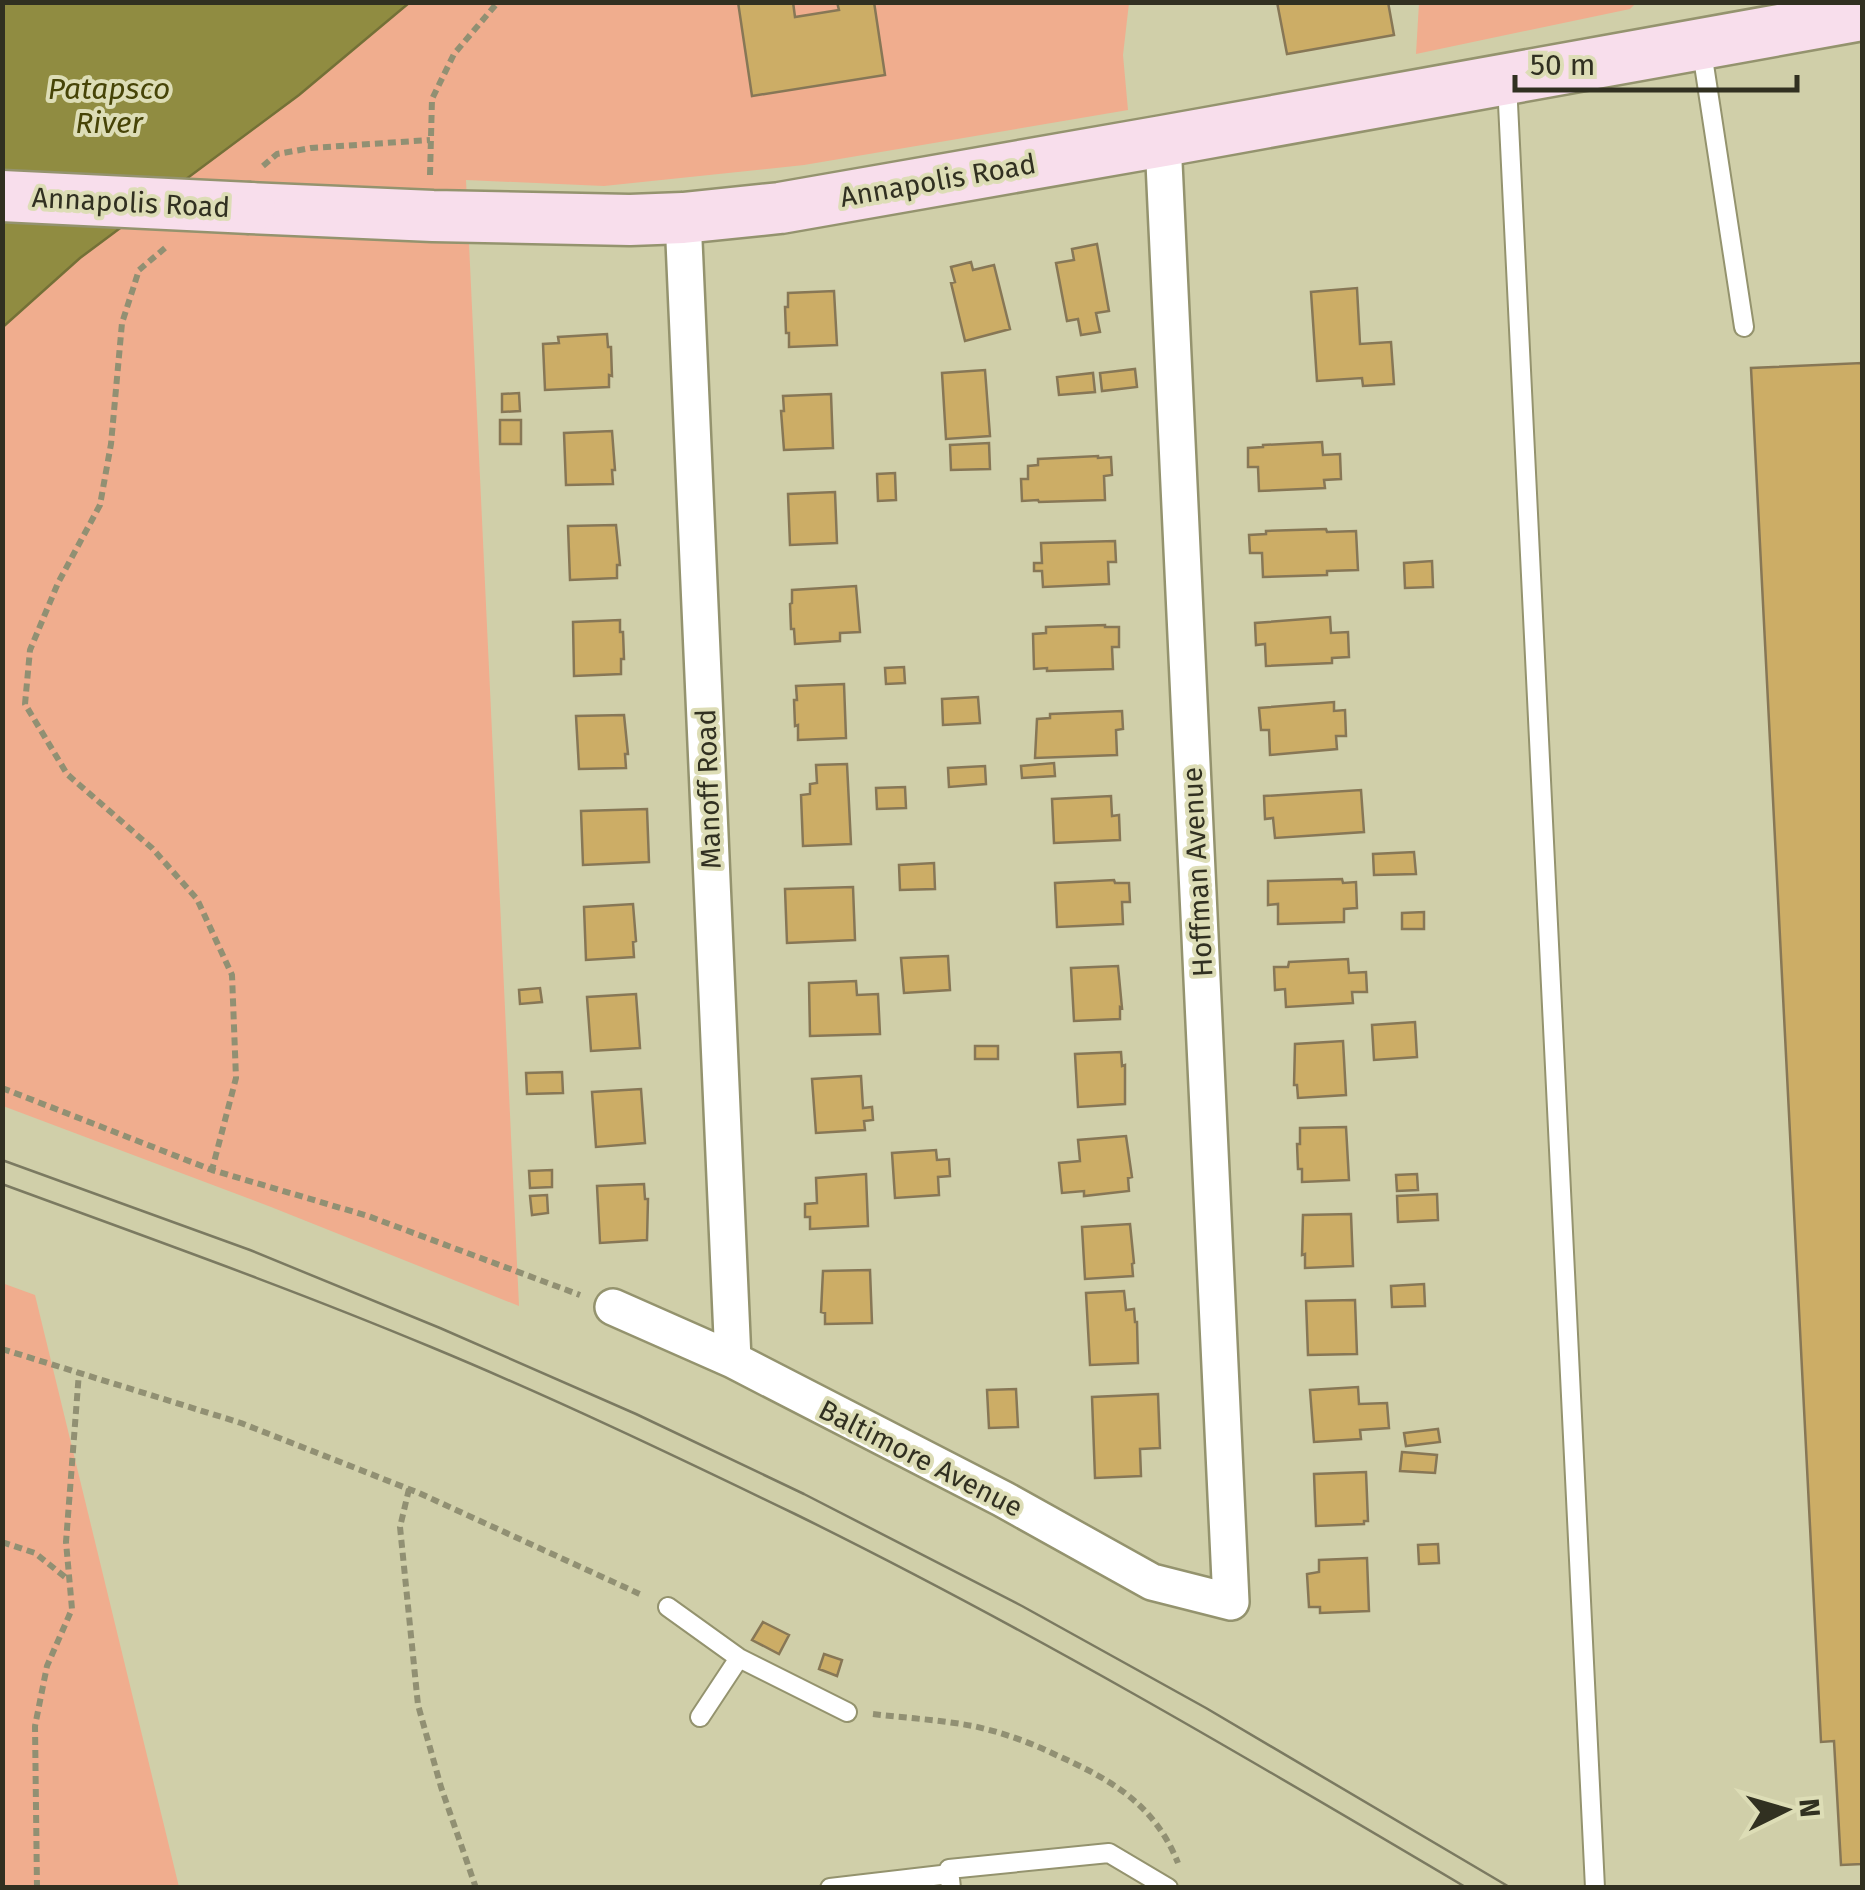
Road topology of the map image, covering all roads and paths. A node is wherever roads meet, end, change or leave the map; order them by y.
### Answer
1 (498, 2) edge
2 (1806, 14) edge
3 (1862, 15) edge
4 (1701, 44) junction
5 (1507, 78) junction
6 (430, 140) junction
7 (1163, 141) junction
8 (256, 188) junction
9 (2, 196) edge
10 (433, 216) junction
11 (684, 218) junction
12 (169, 244) dead end
13 (1744, 328) dead end
14 (2, 1088) edge
15 (212, 1170) junction
16 (613, 1307) joint
17 (2, 1349) edge
18 (733, 1360) junction
19 (79, 1372) junction
20 (409, 1488) junction
21 (2, 1542) edge
22 (71, 1582) junction
23 (1230, 1602) joint
24 (668, 1607) joint
25 (740, 1658) junction
26 (847, 1712) joint
27 (700, 1717) dead end
28 (1182, 1872) dead end
29 (951, 1881) edge
30 (37, 1888) edge
31 (476, 1888) edge
32 (830, 1888) edge
33 (1168, 1888) edge
34 (1595, 1888) edge

1 - 6 path
2 - 3 main road, Annapolis Road
2 - 4 main road, Annapolis Road
4 - 5 main road, Annapolis Road
4 - 13 lane
5 - 7 main road, Annapolis Road
5 - 34 lane
6 - 8 path
6 - 10 path
7 - 11 main road, Annapolis Road
7 - 23 street, Hoffman Avenue
8 - 9 main road, Annapolis Road, bridge
8 - 10 main road, Annapolis Road
10 - 11 main road, Annapolis Road
11 - 18 street, Manoff Road
12 - 15 path
14 - 15 path
15 - 16 path
16 - 18 street, Baltimore Avenue
17 - 19 path
18 - 23 street, Baltimore Avenue
19 - 20 path
19 - 22 path
20 - 24 path
20 - 31 path
21 - 22 path
22 - 30 path
24 - 25 lane
25 - 26 lane
25 - 27 lane
26 - 28 path
29 - 32 lane
29 - 33 lane

